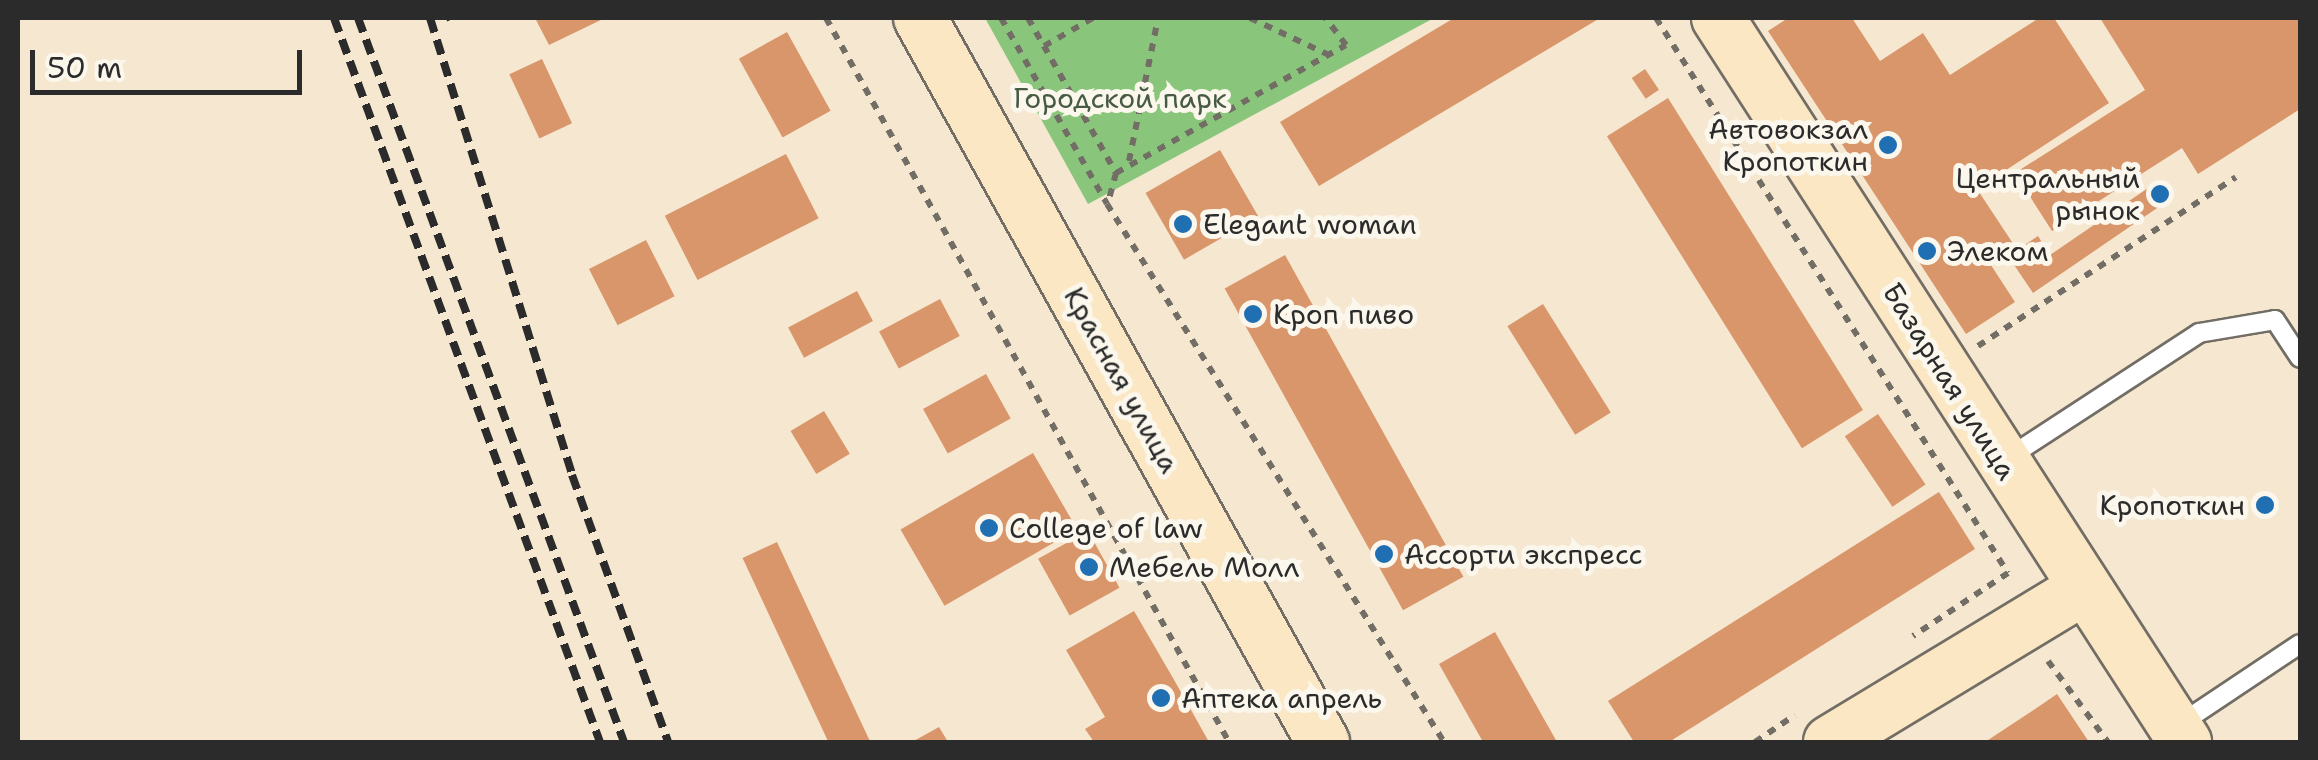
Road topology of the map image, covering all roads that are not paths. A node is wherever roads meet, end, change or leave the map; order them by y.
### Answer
1 (920, 18) edge
2 (1718, 18) edge
3 (2300, 358) edge
4 (2002, 462) junction
5 (2083, 589) junction
6 (2300, 644) edge
7 (1816, 727) edge
8 (2180, 735) edge
9 (1323, 742) edge

1 - 9 main road, Красная улица
2 - 4 main road, Базарная улица
3 - 4 lane
4 - 5 main road, Базарная улица
5 - 7 main road
5 - 8 main road, Базарная улица
6 - 8 lane

